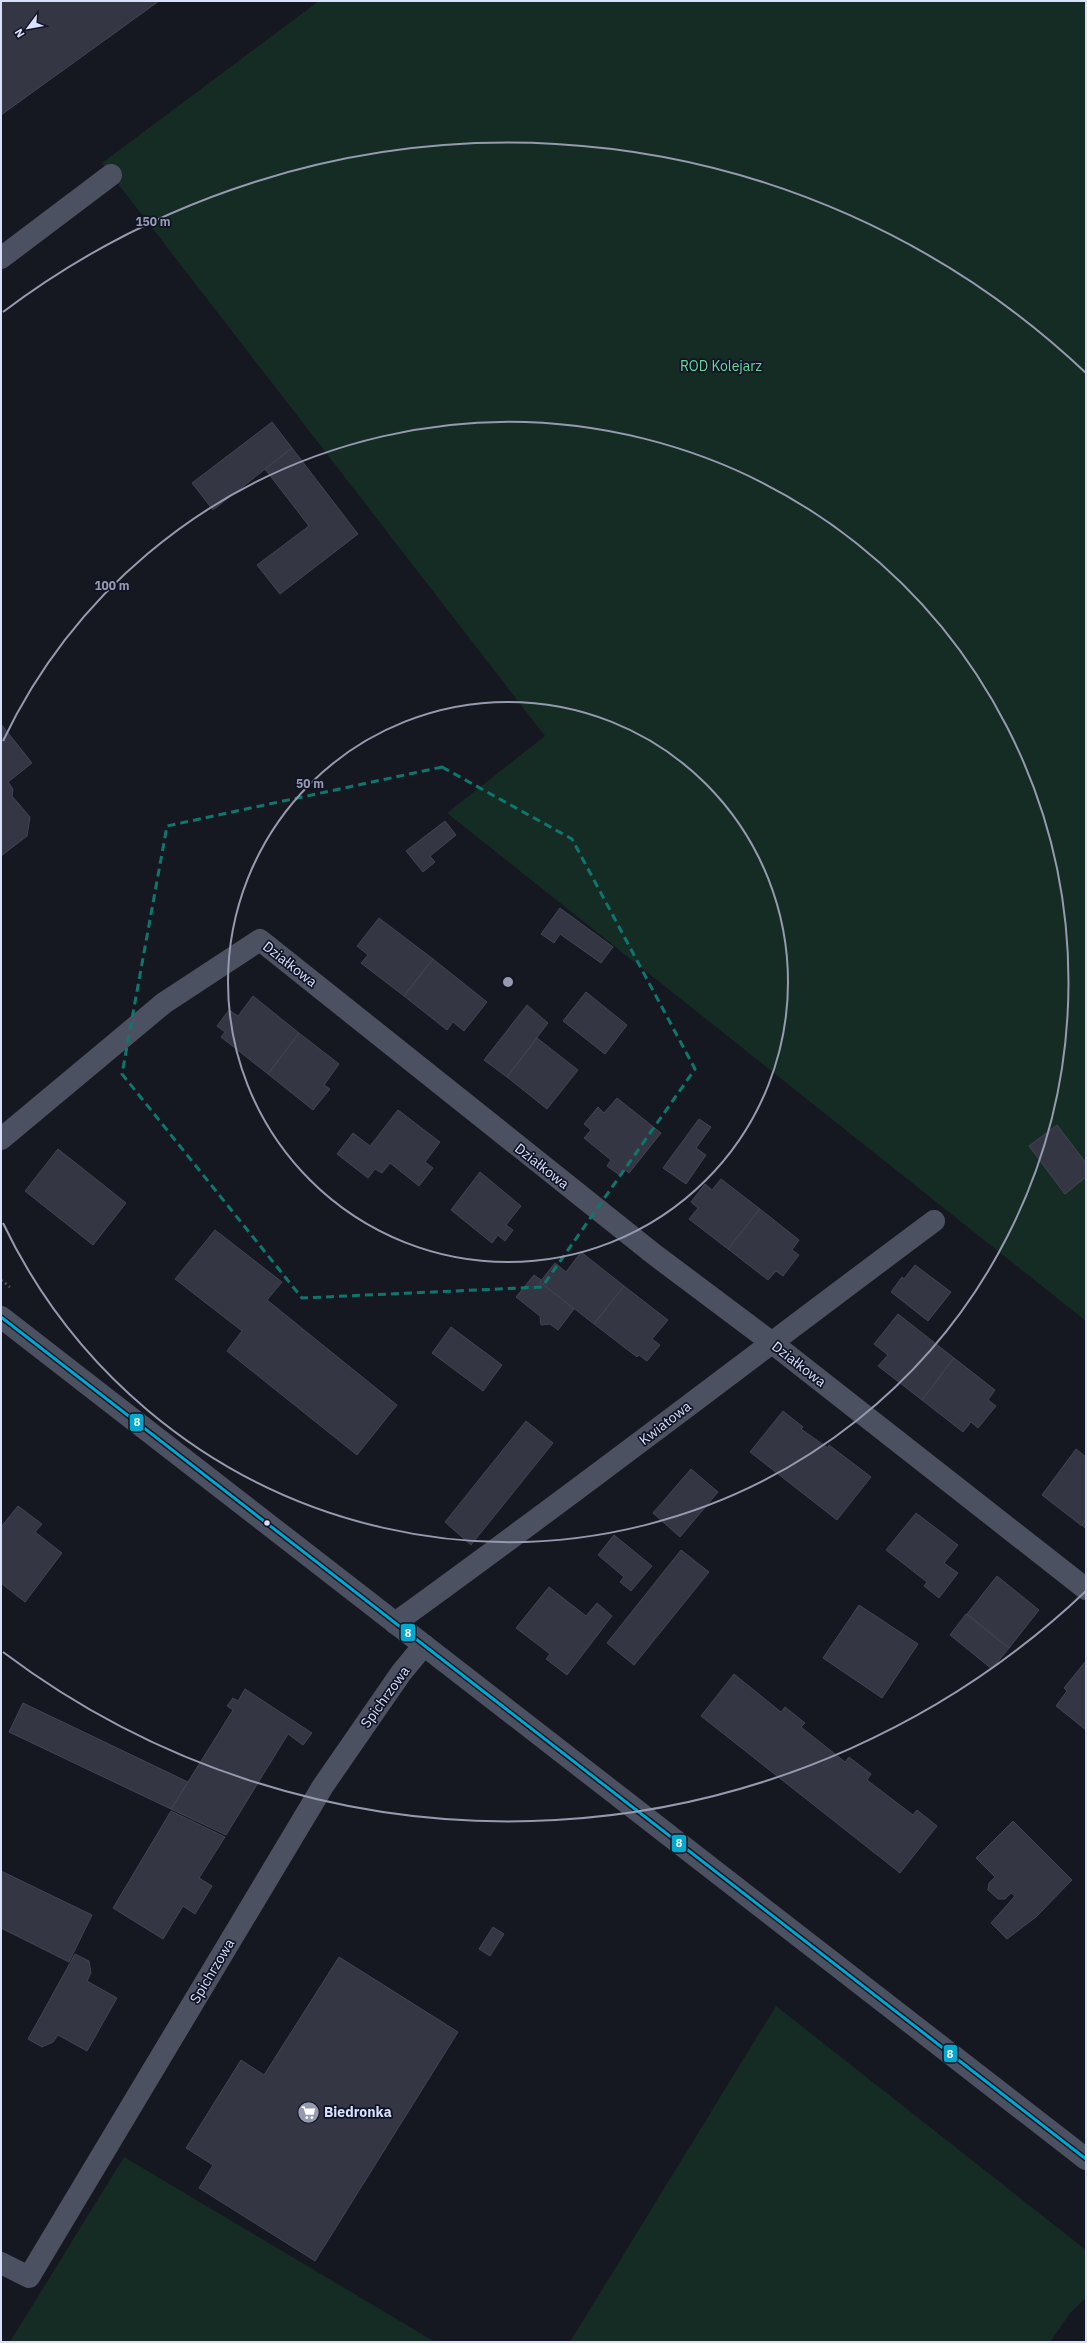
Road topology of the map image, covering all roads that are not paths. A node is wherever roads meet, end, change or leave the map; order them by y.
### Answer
1 (112, 175) dead end
2 (1, 258) edge
3 (1, 1139) edge
4 (934, 1221) dead end
5 (1, 1317) edge
6 (771, 1342) junction
7 (1086, 1589) edge
8 (395, 1623) junction
9 (424, 1646) junction
10 (1086, 2160) edge
11 (1, 2263) edge

1 - 2 street
3 - 6 street, Działkowa
4 - 6 street, Kwiatowa
5 - 8 street
6 - 7 street, Działkowa
6 - 8 street, Kwiatowa
8 - 9 street
9 - 10 street
9 - 11 street, Spichrzowa

